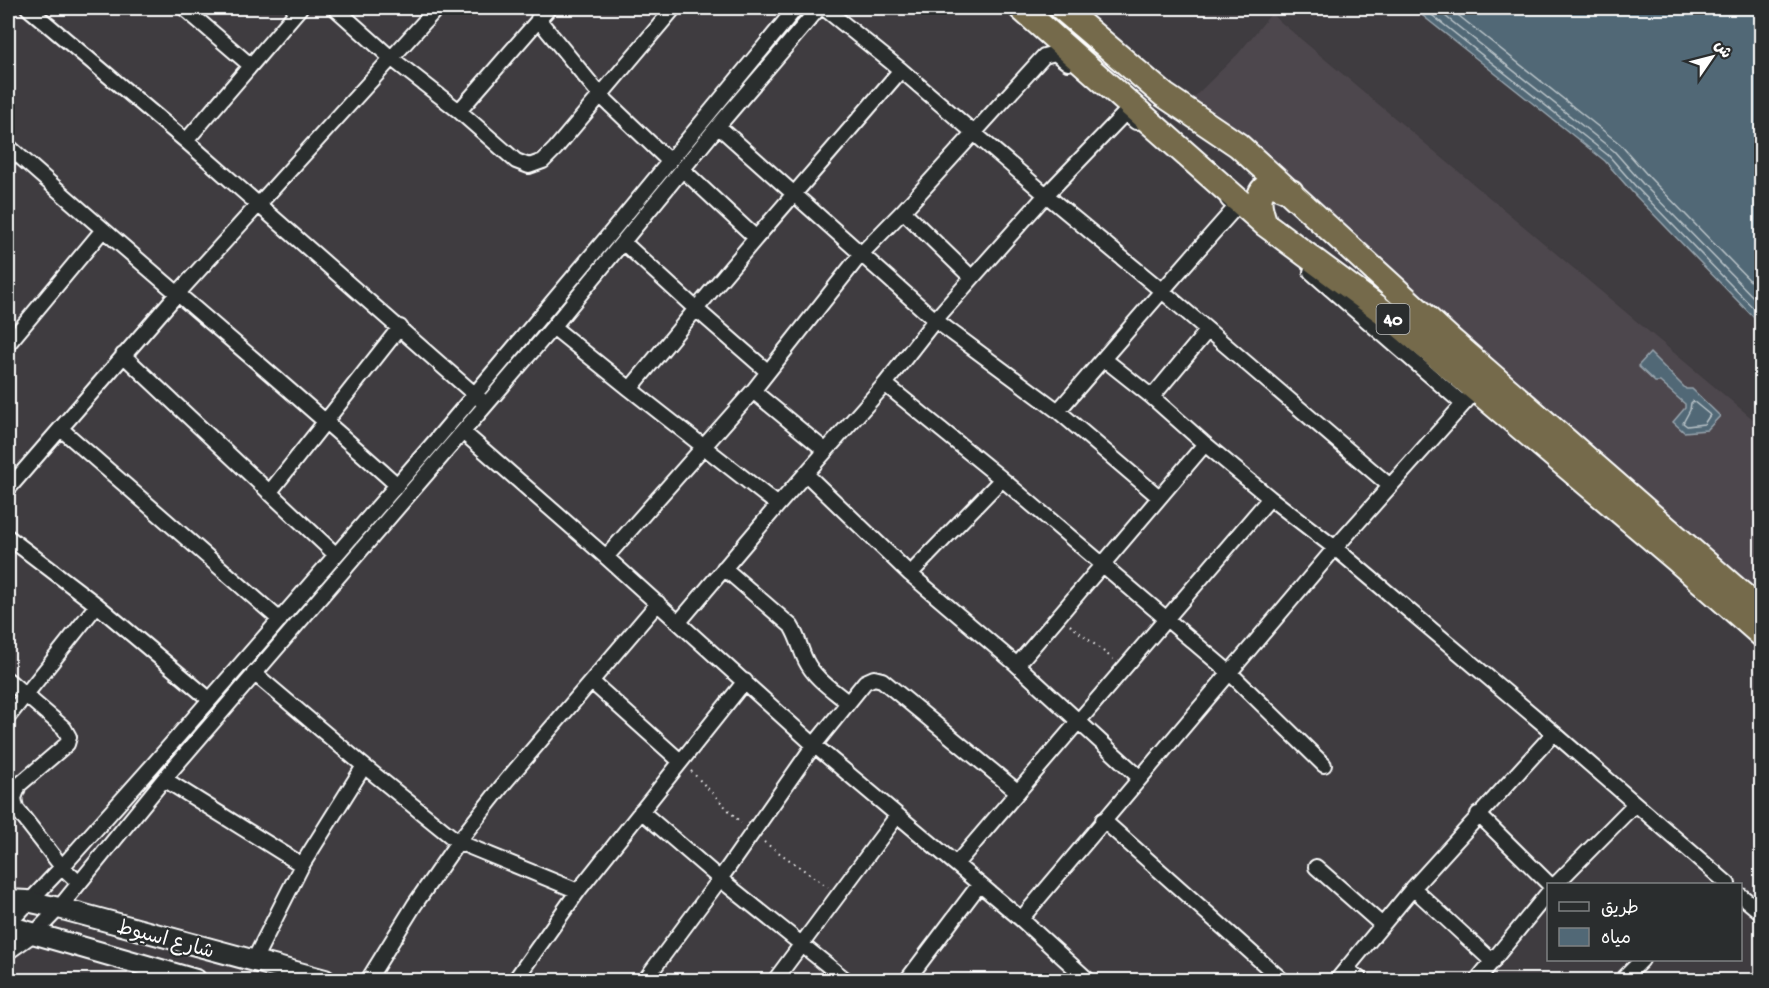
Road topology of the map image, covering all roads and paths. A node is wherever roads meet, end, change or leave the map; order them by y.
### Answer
1 (28, 8) edge
2 (184, 8) edge
3 (300, 8) edge
4 (335, 8) edge
5 (437, 8) edge
6 (549, 8) edge
7 (674, 8) edge
8 (796, 8) edge
9 (819, 8) edge
10 (824, 8) edge
11 (1022, 8) edge
12 (1062, 8) edge
13 (538, 19) junction
14 (391, 58) junction
15 (250, 65) junction
16 (902, 70) junction
17 (601, 96) junction
18 (459, 111) junction
19 (1125, 113) junction
20 (718, 126) junction
21 (974, 133) junction
22 (186, 141) junction
23 (1238, 145) junction
24 (8, 146) edge
25 (669, 161) junction
26 (1197, 165) junction
27 (683, 170) junction
28 (1291, 192) junction
29 (793, 195) junction
30 (1046, 195) junction
31 (259, 204) junction
32 (1236, 207) junction
33 (903, 211) junction
34 (1265, 224) junction
35 (102, 231) junction
36 (756, 238) junction
37 (624, 243) junction
38 (861, 254) junction
39 (972, 278) junction
40 (1161, 290) junction
41 (178, 293) junction
42 (696, 309) junction
43 (935, 320) junction
44 (400, 327) junction
45 (553, 327) junction
46 (1208, 330) junction
47 (8, 344) edge
48 (123, 355) junction
49 (1104, 359) junction
50 (767, 371) junction
51 (885, 384) junction
52 (630, 388) junction
53 (753, 391) junction
54 (475, 394) junction
55 (1152, 397) junction
56 (1470, 397) junction
57 (487, 405) junction
58 (1058, 411) junction
59 (325, 421) junction
60 (61, 429) junction
61 (464, 433) junction
62 (1205, 444) junction
63 (703, 447) junction
64 (826, 451) junction
65 (806, 474) junction
66 (1002, 479) junction
67 (397, 485) junction
68 (1390, 486) junction
69 (8, 489) edge
70 (269, 493) junction
71 (1159, 497) junction
72 (1270, 498) junction
73 (778, 505) junction
74 (8, 537) edge
75 (1335, 548) junction
76 (1681, 552) junction
77 (335, 554) junction
78 (606, 557) junction
79 (1102, 564) junction
80 (724, 568) junction
81 (910, 574) junction
82 (658, 603) junction
83 (98, 605) junction
84 (1761, 612) edge
85 (1058, 616) junction
86 (1167, 619) junction
87 (280, 620) junction
88 (679, 622) junction
89 (1761, 635) edge
90 (1017, 665) junction
91 (1125, 668) junction
92 (255, 673) junction
93 (1230, 673) junction
94 (8, 680) edge
95 (745, 681) junction
96 (592, 682) junction
97 (26, 694) junction
98 (209, 699) junction
99 (847, 702) junction
100 (8, 717) edge
101 (1079, 720) junction
102 (1554, 734) junction
103 (814, 745) junction
104 (680, 761) junction
105 (1324, 765) dead end
106 (364, 766) junction
107 (1139, 777) junction
108 (164, 779) junction
109 (1018, 792) junction
110 (1635, 804) junction
111 (640, 811) junction
112 (1478, 814) junction
113 (897, 816) junction
114 (1103, 820) junction
115 (752, 834) junction
116 (458, 842) junction
117 (956, 864) junction
118 (302, 865) junction
119 (62, 867) junction
120 (1316, 867) dead end
121 (720, 879) junction
122 (1721, 882) edge
123 (79, 883) junction
124 (1548, 883) edge
125 (1558, 883) edge
126 (979, 885) junction
127 (1413, 888) junction
128 (578, 891) junction
129 (1547, 894) edge
130 (839, 895) junction
131 (1742, 897) edge
132 (17, 900) edge
133 (59, 908) junction
134 (1761, 913) edge
135 (1021, 919) junction
136 (1382, 924) junction
137 (8, 925) edge
138 (35, 933) junction
139 (802, 945) junction
140 (8, 952) edge
141 (253, 962) junction
142 (1493, 962) junction
143 (1634, 962) edge
144 (1347, 969) junction
145 (196, 981) edge
146 (325, 981) edge
147 (368, 981) edge
148 (515, 981) edge
149 (645, 981) edge
150 (775, 981) edge
151 (846, 981) edge
152 (907, 981) edge
153 (1088, 981) edge
154 (1282, 981) edge
155 (1337, 981) edge
156 (1361, 981) edge
157 (1477, 981) edge
158 (1622, 981) edge

1 - 22 street
2 - 15 street
3 - 15 street
4 - 14 street
5 - 14 street
6 - 13 street
7 - 17 street
8 - 25 street
9 - 20 street
10 - 16 street
11 - 26 highway, 40
12 - 23 highway, 40
13 - 17 street
13 - 18 street
14 - 18 street
14 - 31 street
15 - 22 street
16 - 21 street
16 - 29 street
17 - 18 street
17 - 25 street
19 - 21 street
19 - 30 street
19 - 32 street
20 - 27 street
20 - 29 street
21 - 30 street
21 - 33 street
22 - 31 street
23 - 26 highway
23 - 28 highway, 40
24 - 35 street
25 - 54 street
26 - 34 highway, 40
27 - 36 street
27 - 37 street
28 - 34 highway
28 - 76 highway, 40
29 - 36 street
29 - 38 street
30 - 39 street
30 - 40 street
31 - 41 street
31 - 44 street
32 - 40 street
32 - 56 street
33 - 38 street
33 - 39 street
34 - 56 highway, 40
35 - 41 street
35 - 47 street
36 - 42 street
37 - 42 street
37 - 45 street
38 - 43 street
38 - 50 street
39 - 43 street
40 - 46 street
40 - 49 street
41 - 48 street
41 - 59 street
42 - 50 street
42 - 52 street
43 - 51 street
43 - 58 street
44 - 54 street
44 - 59 street
45 - 52 street
45 - 57 street
46 - 55 street
46 - 68 street
48 - 60 street
48 - 70 street
49 - 55 street
49 - 58 street
50 - 53 street
51 - 64 street
51 - 66 street
52 - 63 street
53 - 63 street
53 - 64 street
54 - 57 street
54 - 67 street
55 - 62 street
56 - 68 street
56 - 76 highway, 40
57 - 61 street
58 - 71 street
59 - 67 street
59 - 70 street
60 - 69 street
60 - 87 street
61 - 78 street
61 - 92 street
62 - 71 street
62 - 72 street
63 - 73 street
63 - 78 street
64 - 65 street
65 - 73 street
65 - 81 street
66 - 79 street
66 - 81 street
67 - 77 street
68 - 75 street
70 - 77 street
71 - 79 street
72 - 75 street
72 - 86 street
73 - 80 street
74 - 83 street
75 - 93 street
75 - 102 street
76 - 84 highway, 40
76 - 89 highway, 40
77 - 87 street
78 - 82 street
79 - 85 street
79 - 86 street
80 - 88 street
80 - 99 street
81 - 90 street
82 - 88 street
82 - 96 street
83 - 97 street
83 - 98 street
85 - 90 street
85 - 91 path
86 - 91 street
86 - 93 street
87 - 98 street
88 - 95 street
90 - 101 street
91 - 101 street
92 - 106 street
92 - 108 street
93 - 105 street
93 - 107 street
94 - 97 street
95 - 103 street
95 - 104 street
96 - 104 street
96 - 116 street
97 - 100 street
97 - 119 street
98 - 119 street
99 - 103 street
99 - 109 street
101 - 107 street
101 - 109 street
102 - 110 street
102 - 112 street
103 - 113 street
103 - 115 street
104 - 111 street
104 - 115 path
106 - 116 street
106 - 118 street
107 - 114 street
108 - 118 street
108 - 123 street
109 - 117 street
110 - 122 street
110 - 125 street
111 - 121 street
111 - 128 street
112 - 124 street
112 - 127 street
113 - 117 street
113 - 130 street
114 - 135 street
114 - 154 street
115 - 121 street
115 - 130 path
116 - 128 street
116 - 147 street
117 - 126 street
118 - 141 street
119 - 123 street
119 - 132 street
120 - 136 street
121 - 139 street
121 - 149 street
123 - 133 street
126 - 135 street
126 - 152 street
127 - 136 street
127 - 142 street
128 - 148 street
129 - 142 street
130 - 139 street
131 - 134 street
132 - 133 street, شارع اسيوط
132 - 137 street
133 - 138 street
133 - 141 street, شارع اسيوط
135 - 153 street
136 - 144 street
137 - 138 street, شارع اسيوط
138 - 140 street
138 - 145 street, شارع اسيوط
139 - 150 street
139 - 151 street
141 - 146 street, شارع اسيوط
142 - 157 street
143 - 158 street
144 - 155 street
144 - 156 street

